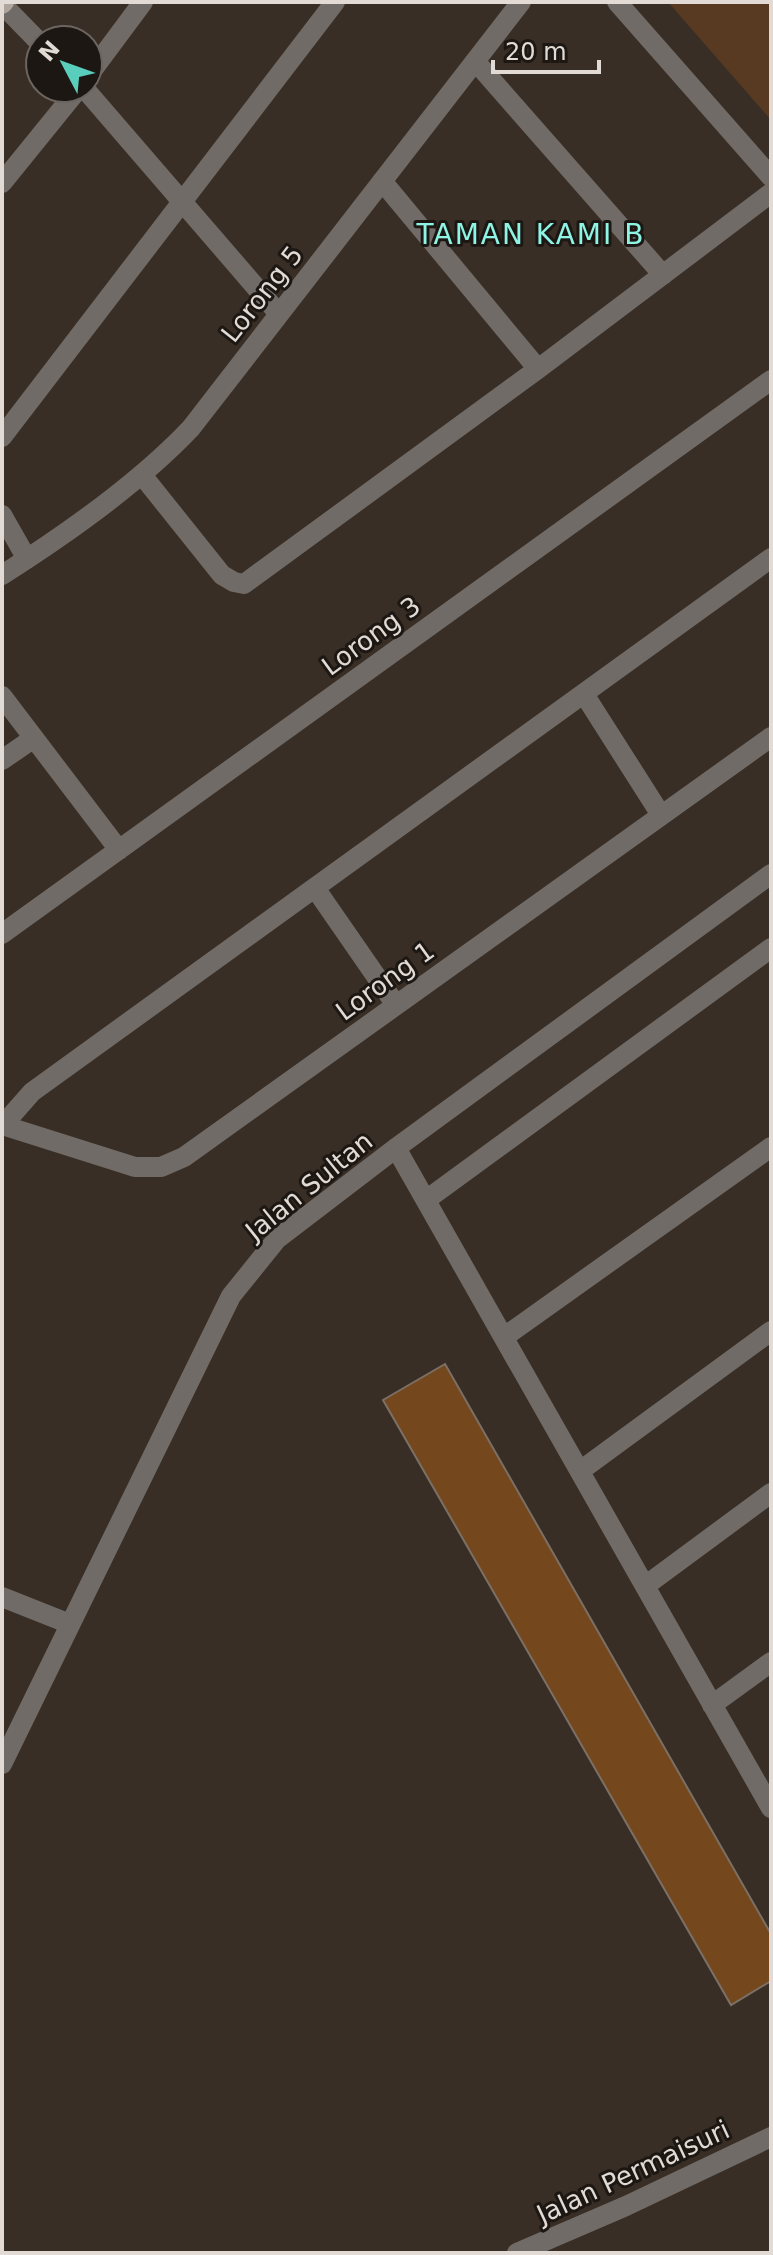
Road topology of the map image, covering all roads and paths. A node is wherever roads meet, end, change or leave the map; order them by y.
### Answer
1 (143, 2) edge
2 (335, 2) edge
3 (521, 2) edge
4 (617, 2) edge
5 (3, 4) edge
6 (24, 26) edge
7 (104, 54) edge
8 (475, 61) junction
9 (68, 104) edge
10 (95, 104) edge
11 (771, 177) edge
12 (382, 181) junction
13 (2, 183) edge
14 (771, 193) edge
15 (180, 202) junction
16 (663, 275) junction
17 (279, 314) junction
18 (538, 369) junction
19 (771, 380) edge
20 (2, 437) edge
21 (142, 475) junction
22 (2, 515) edge
23 (771, 558) edge
24 (27, 559) junction
25 (2, 575) edge
26 (584, 694) junction
27 (2, 696) edge
28 (771, 737) edge
29 (34, 738) junction
30 (2, 760) edge
31 (661, 815) junction
32 (119, 850) junction
33 (771, 874) edge
34 (315, 888) junction
35 (2, 934) edge
36 (771, 948) edge
37 (396, 1005) junction
38 (2, 1125) edge
39 (771, 1147) edge
40 (396, 1148) junction
41 (426, 1200) junction
42 (771, 1331) edge
43 (504, 1337) junction
44 (580, 1471) junction
45 (771, 1493) edge
46 (645, 1586) junction
47 (2, 1597) edge
48 (70, 1624) junction
49 (771, 1662) edge
50 (712, 1705) junction
51 (2, 1764) edge
52 (771, 1808) edge
53 (771, 2137) edge
54 (517, 2253) edge

1 - 7 street
2 - 15 street
3 - 8 street, Lorong 5
4 - 11 street
5 - 6 street
8 - 12 street, Lorong 5
8 - 16 street
9 - 13 street
10 - 15 street
12 - 17 street, Lorong 5
12 - 18 street
14 - 16 street
15 - 17 street
15 - 20 street
16 - 18 street
17 - 21 street, Lorong 5
18 - 21 street
19 - 32 street, Lorong 3
21 - 24 street, Lorong 5
22 - 24 street
23 - 26 street
24 - 25 street, Lorong 5
26 - 31 street
26 - 34 street
27 - 29 street
28 - 31 street, Lorong 1
29 - 30 street
29 - 32 street
31 - 37 street, Lorong 1
32 - 35 street, Lorong 3
33 - 40 street, Jalan Sultan
34 - 37 street
34 - 38 street
36 - 41 street
37 - 38 street, Lorong 1
39 - 43 street
40 - 41 street
40 - 48 street, Jalan Sultan
41 - 43 street
42 - 44 street
43 - 44 street
44 - 46 street
45 - 46 street
46 - 50 street
47 - 48 street
48 - 51 street, Jalan Sultan
49 - 50 street
50 - 52 street
53 - 54 street, Jalan Permaisuri

